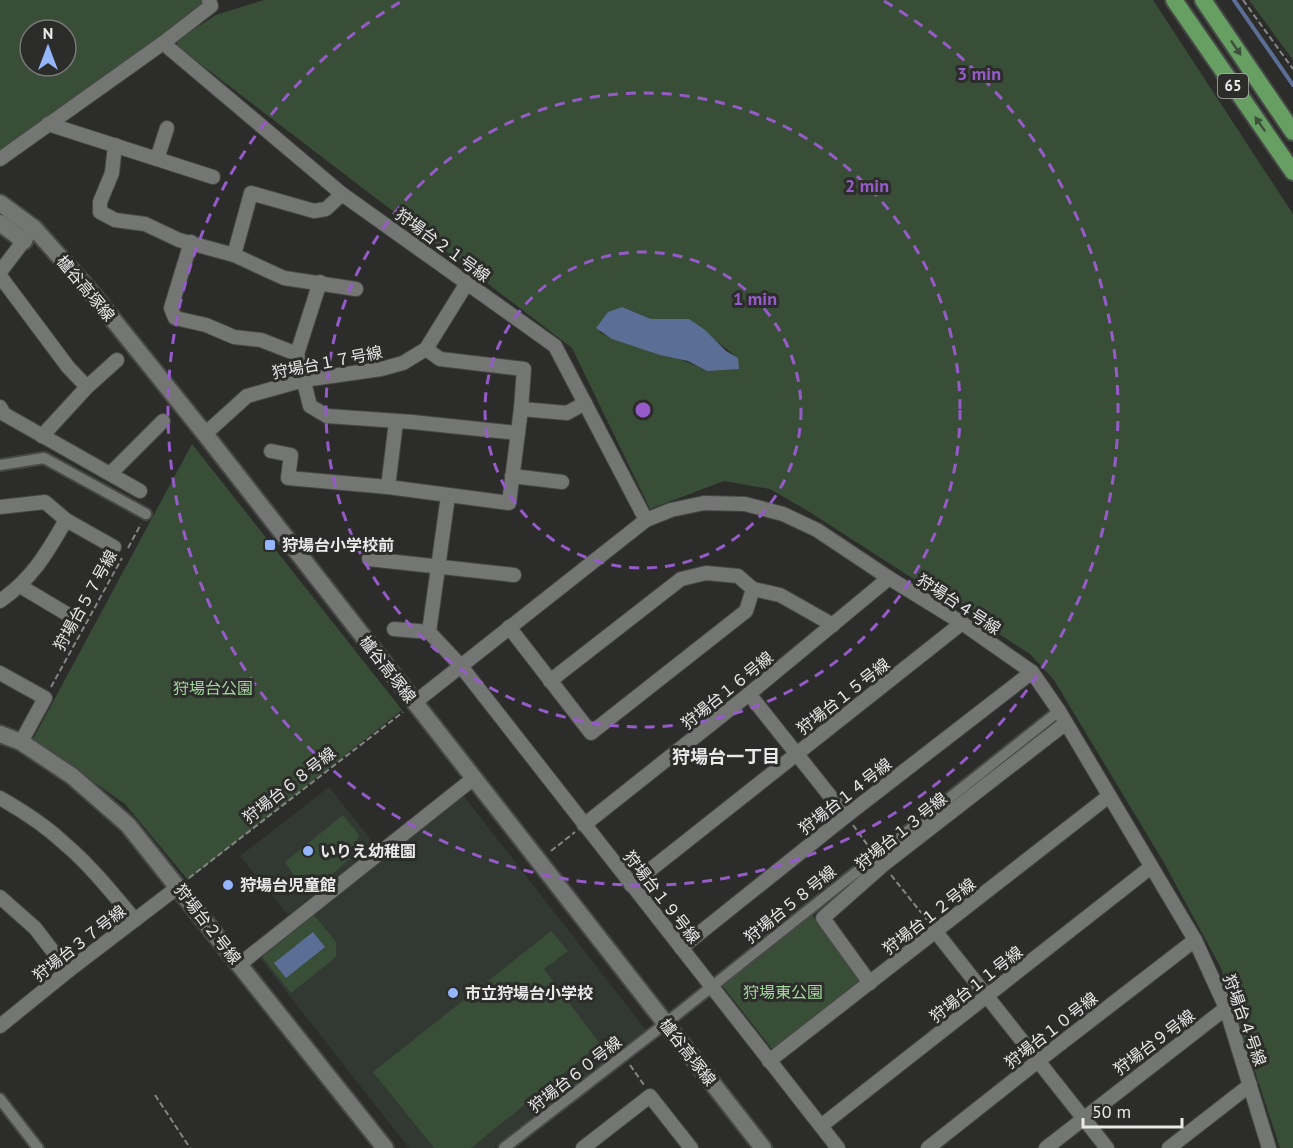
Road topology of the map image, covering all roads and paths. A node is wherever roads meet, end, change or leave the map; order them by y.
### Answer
1 (209, 0) edge
2 (1174, 0) edge
3 (1203, 0) edge
4 (1243, 0) edge
5 (163, 43) junction
6 (1293, 69) edge
7 (48, 124) junction
8 (167, 128) dead end
9 (1293, 132) edge
10 (115, 145) junction
11 (0, 159) edge
12 (157, 159) junction
13 (1293, 172) edge
14 (213, 177) dead end
15 (342, 194) junction
16 (0, 203) edge
17 (0, 223) edge
18 (29, 235) junction
19 (191, 242) junction
20 (234, 255) junction
21 (0, 274) edge
22 (320, 282) junction
23 (467, 283) junction
24 (356, 289) dead end
25 (426, 349) junction
26 (297, 354) junction
27 (117, 360) dead end
28 (304, 380) junction
29 (87, 387) junction
30 (585, 403) junction
31 (521, 409) junction
32 (1, 412) edge
33 (163, 420) dead end
34 (396, 422) junction
35 (518, 433) junction
36 (205, 434) junction
37 (42, 436) junction
38 (271, 451) dead end
39 (0, 465) edge
40 (111, 473) junction
41 (512, 476) junction
42 (561, 482) dead end
43 (388, 488) junction
44 (140, 491) dead end
45 (448, 496) junction
46 (0, 507) edge
47 (146, 514) joint
48 (66, 520) junction
49 (646, 520) junction
50 (114, 547) dead end
51 (369, 559) dead end
52 (438, 567) junction
53 (514, 574) dead end
54 (889, 578) junction
55 (20, 586) junction
56 (753, 589) junction
57 (0, 601) edge
58 (72, 617) dead end
59 (962, 623) junction
60 (833, 626) junction
61 (509, 627) junction
62 (394, 629) dead end
63 (429, 632) junction
64 (460, 665) junction
65 (1032, 672) junction
66 (0, 673) edge
67 (550, 681) junction
68 (749, 694) junction
69 (45, 698) junction
70 (414, 703) junction
71 (1063, 717) junction
72 (0, 734) edge
73 (21, 742) junction
74 (797, 753) junction
75 (474, 778) junction
76 (1109, 796) junction
77 (0, 798) edge
78 (846, 816) junction
79 (584, 825) junction
80 (879, 860) junction
81 (538, 861) junction
82 (1151, 867) junction
83 (631, 885) junction
84 (178, 887) junction
85 (0, 897) edge
86 (135, 920) junction
87 (936, 932) junction
88 (1195, 940) junction
89 (681, 948) junction
90 (240, 964) junction
91 (68, 971) junction
92 (870, 983) junction
93 (711, 987) junction
94 (988, 997) junction
95 (1226, 1008) junction
96 (666, 1023) junction
97 (0, 1025) edge
98 (623, 1056) junction
99 (769, 1061) junction
100 (1038, 1061) junction
101 (1250, 1085) junction
102 (155, 1095) dead end
103 (651, 1096) junction
104 (0, 1099) edge
105 (1083, 1118) junction
106 (821, 1126) junction
107 (38, 1148) edge
108 (190, 1148) edge
109 (385, 1148) edge
110 (504, 1148) edge
111 (583, 1148) edge
112 (691, 1148) edge
113 (763, 1148) edge
114 (838, 1148) edge
115 (928, 1148) edge
116 (1046, 1148) edge
117 (1107, 1148) edge
118 (1168, 1148) edge
119 (1269, 1148) edge

1 - 5 street
13 -> 2 main road, 65
3 -> 9 main road, 65
4 - 6 path
5 - 7 street
5 - 15 street, 狩場台２１号線
7 - 10 street
7 - 11 street
8 - 12 street
10 - 12 street
10 - 19 street
12 - 14 street
15 - 20 street
15 - 23 street, 狩場台２１号線
16 - 18 street, 櫨谷高塚線
17 - 18 street
18 - 21 street
18 - 36 street, 櫨谷高塚線
19 - 20 street
19 - 26 street
20 - 22 street
21 - 29 street
22 - 24 street
22 - 26 street
23 - 25 street, 狩場台１７号線
23 - 30 street, 狩場台２１号線
25 - 28 street, 狩場台１７号線
25 - 31 street
26 - 28 street
27 - 29 street
28 - 34 street
28 - 36 street, 狩場台１７号線
29 - 37 street
30 - 31 street
30 - 49 street, 狩場台２１号線
31 - 35 street
32 - 37 street
33 - 40 street
34 - 35 street
34 - 43 street
35 - 41 street
36 - 70 street, 櫨谷高塚線
37 - 40 street
38 - 43 street
39 - 47 street
40 - 44 street
41 - 42 street
41 - 45 street
43 - 45 street
45 - 52 street
46 - 48 street
47 - 69 path, 狩場台５７号線
48 - 50 street
48 - 55 street
49 - 54 street, 狩場台４号線
49 - 61 street, 狩場台４号線
51 - 52 street
52 - 53 street
52 - 63 street
54 - 59 street, 狩場台４号線
54 - 60 street, 狩場台１６号線
55 - 57 street
55 - 58 street
56 - 60 street
56 - 67 street
56 - 67 street
59 - 65 street, 狩場台４号線
59 - 74 street, 狩場台１５号線
60 - 68 street, 狩場台１６号線
61 - 64 street, 狩場台４号線
61 - 67 street
62 - 63 street
63 - 64 street, 狩場台１９号線
64 - 70 street, 狩場台４号線
64 - 79 street, 狩場台１９号線
65 - 71 street, 狩場台４号線
65 - 78 street, 狩場台１４号線
66 - 69 street
68 - 74 street
68 - 79 street, 狩場台１６号線
69 - 73 street
70 - 75 street, 櫨谷高塚線
70 - 84 path, 狩場台６８号線
71 - 76 street, 狩場台４号線
71 - 80 street, 狩場台１３号線
72 - 73 street, 狩場台２号線
73 - 84 street, 狩場台２号線
74 - 78 street
74 - 83 street, 狩場台１５号線
75 - 81 street, 櫨谷高塚線
75 - 90 street
76 - 82 street, 狩場台４号線
76 - 87 street, 狩場台１２号線
77 - 86 street
78 - 80 path
78 - 89 street, 狩場台１４号線
79 - 81 path
79 - 83 street, 狩場台１９号線
80 - 87 path
80 - 92 street, 狩場台１３号線
80 - 93 street, 狩場台５８号線
81 - 96 street, 櫨谷高塚線
82 - 88 street, 狩場台４号線
82 - 94 street, 狩場台１１号線
83 - 89 street, 狩場台１９号線
84 - 86 street, 狩場台３７号線
84 - 90 street, 狩場台２号線
85 - 91 street
86 - 91 street, 狩場台３７号線
87 - 92 street, 狩場台１２号線
87 - 94 street
88 - 95 street, 狩場台４号線
88 - 100 street, 狩場台１０号線
89 - 93 street, 狩場台１９号線
90 - 109 street, 狩場台２号線
91 - 97 street, 狩場台３７号線
92 - 99 street, 狩場台１２号線
93 - 96 street, 狩場台５８号線
93 - 99 street, 狩場台１９号線
94 - 100 street
94 - 106 street, 狩場台１１号線
95 - 101 street, 狩場台４号線
95 - 105 street, 狩場台９号線
96 - 98 street, 狩場台６０号線
96 - 113 street, 櫨谷高塚線
98 - 103 path
98 - 110 street, 狩場台６０号線
99 - 106 street, 狩場台１９号線
100 - 105 street
100 - 115 street, 狩場台１０号線
101 - 118 street
101 - 119 street, 狩場台４号線
102 - 108 path
103 - 111 street
103 - 112 street
104 - 107 street
105 - 116 street, 狩場台９号線
105 - 117 street
106 - 114 street, 狩場台１９号線

